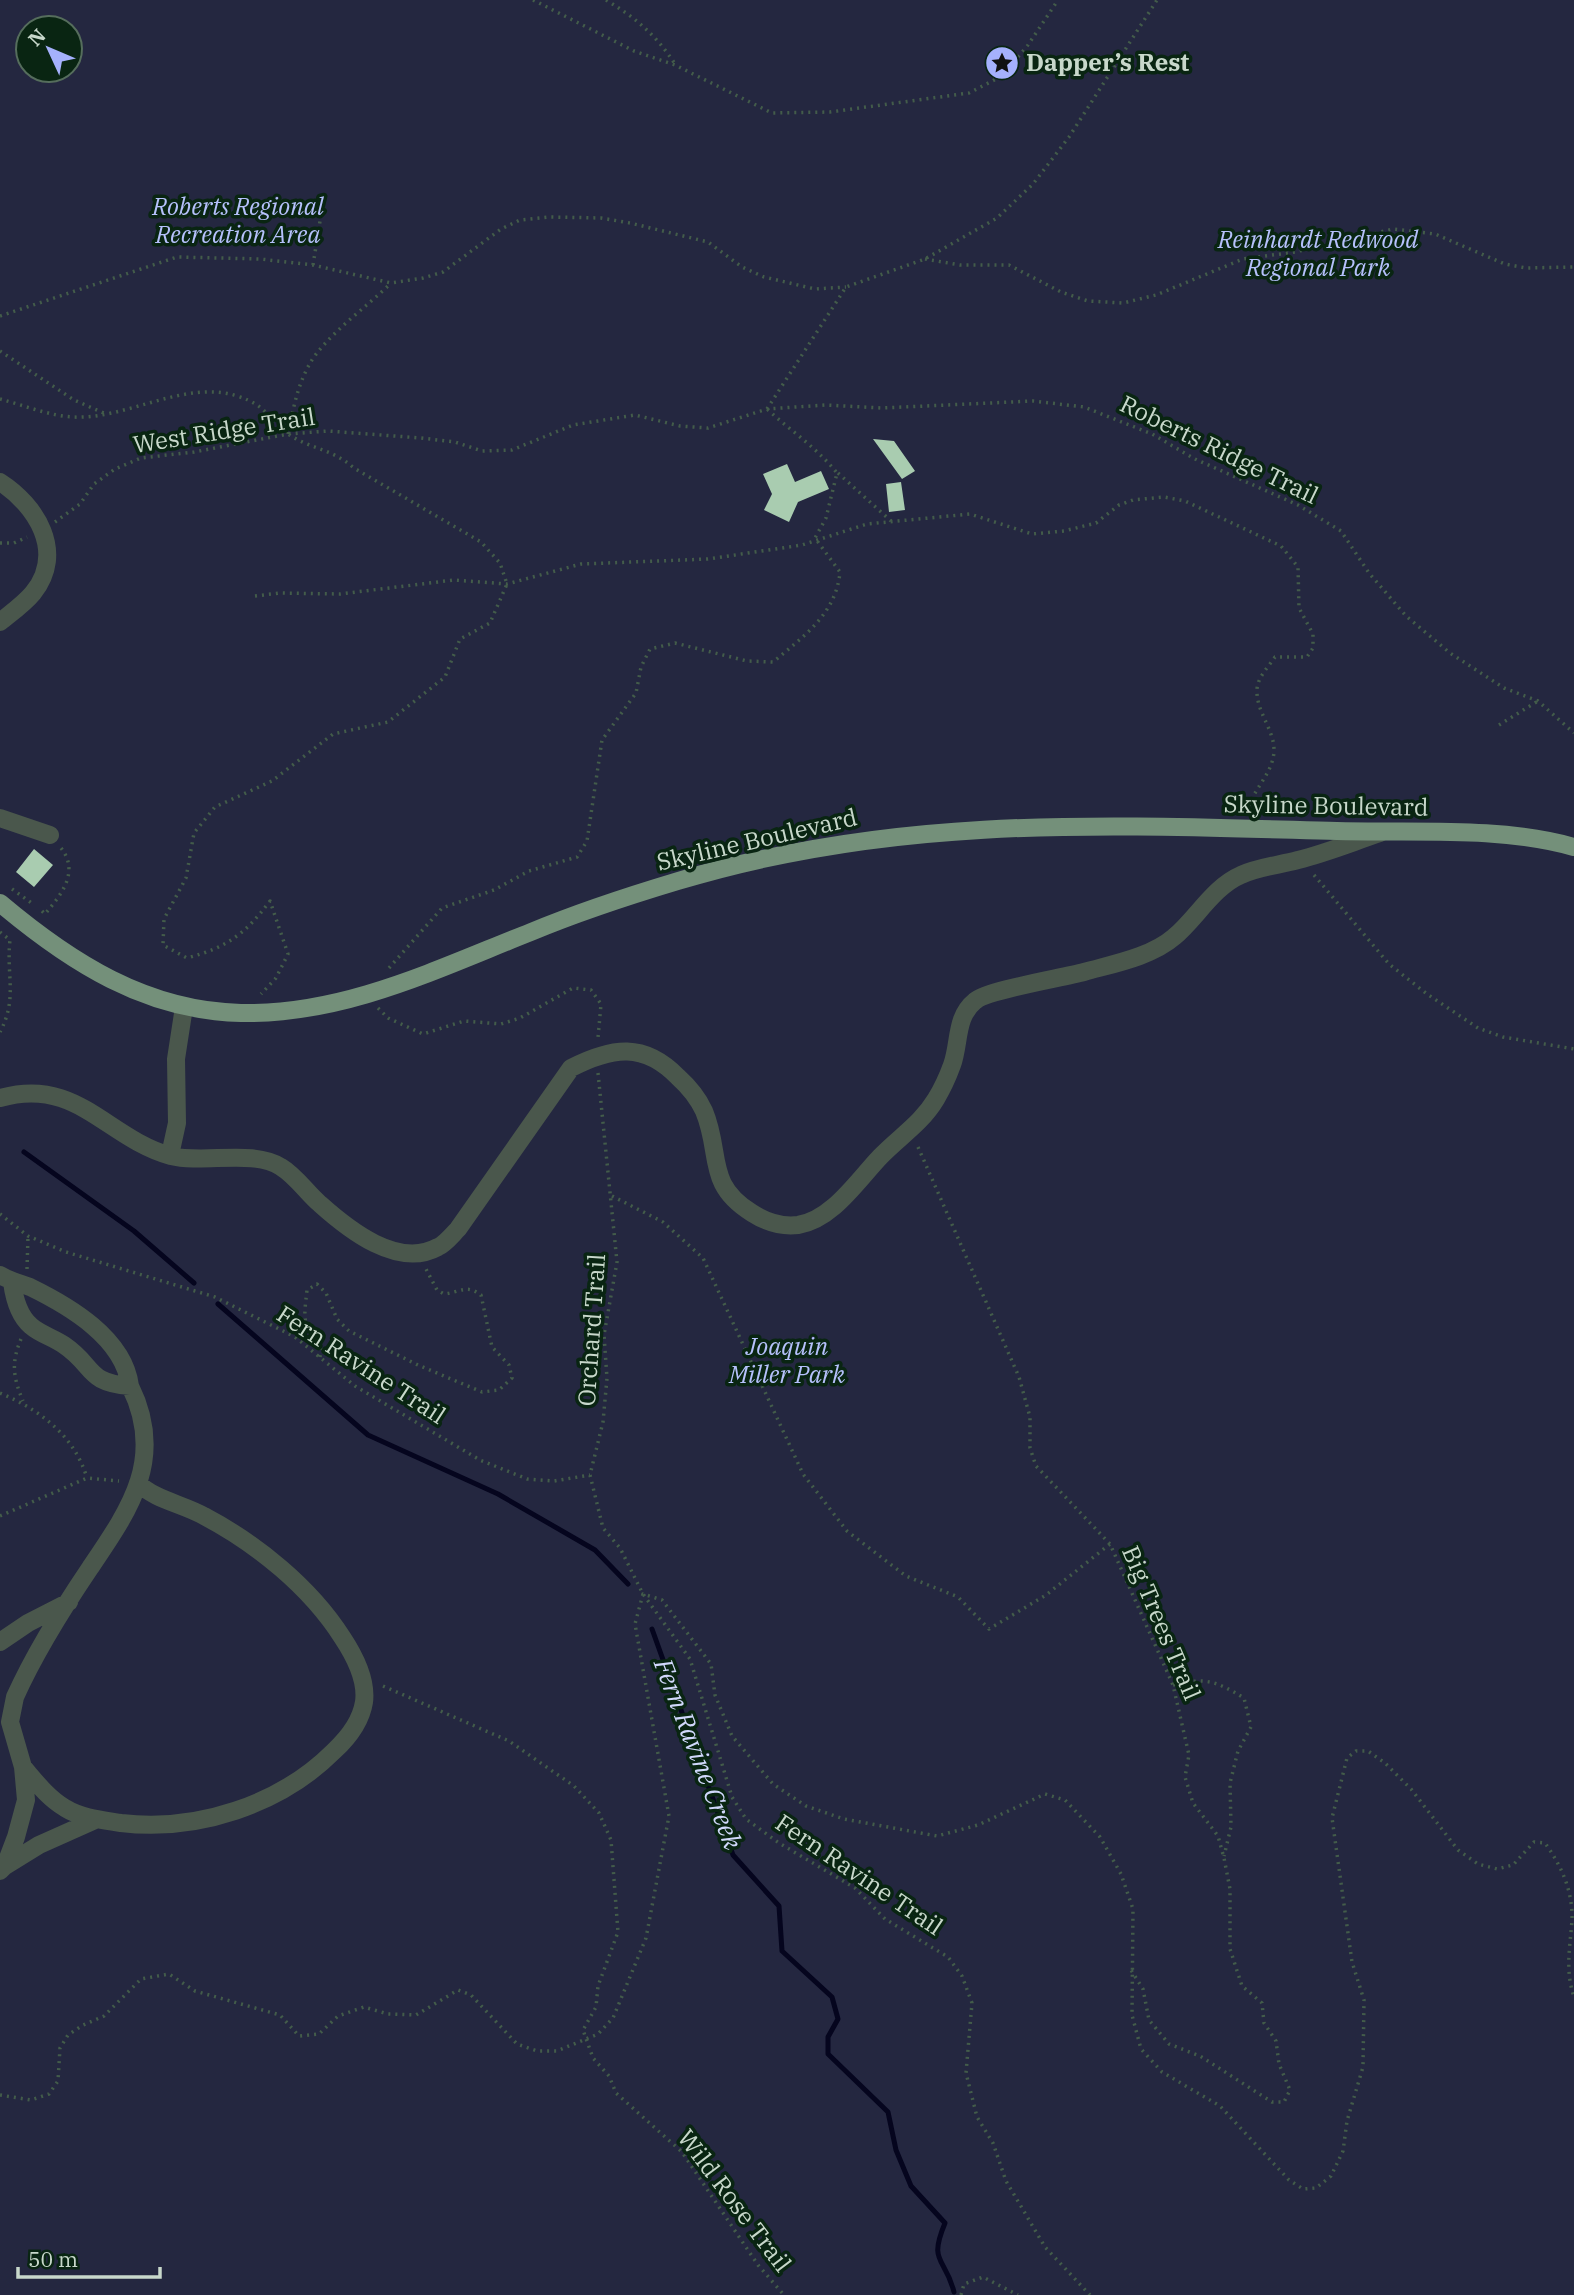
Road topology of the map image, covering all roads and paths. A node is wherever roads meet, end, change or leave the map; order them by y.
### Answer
1 (533, 0) edge
2 (606, 0) edge
3 (1058, 0) edge
4 (1157, 0) edge
5 (675, 65) junction
6 (321, 215) dead end
7 (925, 259) junction
8 (313, 265) junction
9 (1574, 267) edge
10 (391, 283) junction
11 (846, 287) junction
12 (0, 316) edge
13 (0, 351) edge
14 (0, 399) edge
15 (767, 409) junction
16 (107, 414) junction
17 (288, 434) junction
18 (837, 473) junction
19 (0, 482) edge
20 (891, 521) junction
21 (43, 528) junction
22 (815, 538) junction
23 (0, 544) edge
24 (508, 584) junction
25 (255, 596) dead end
26 (0, 622) edge
27 (1538, 701) junction
28 (1499, 725) dead end
29 (1574, 733) edge
30 (0, 818) edge
31 (1243, 829) junction
32 (1382, 832) junction
33 (50, 835) joint
34 (1574, 847) edge
35 (1302, 859) junction
36 (0, 904) edge
37 (0, 932) edge
38 (366, 995) junction
39 (184, 1007) junction
40 (243, 1013) junction
41 (0, 1032) edge
42 (1574, 1049) edge
43 (596, 1055) junction
44 (0, 1098) edge
45 (912, 1131) junction
46 (170, 1155) junction
47 (611, 1194) junction
48 (0, 1214) edge
49 (28, 1236) junction
50 (420, 1253) junction
51 (12, 1281) edge
52 (30, 1326) junction
53 (320, 1357) junction
54 (130, 1386) junction
55 (0, 1393) edge
56 (24, 1403) junction
57 (590, 1475) junction
58 (87, 1478) junction
59 (138, 1483) junction
60 (0, 1516) edge
61 (1110, 1544) junction
62 (643, 1594) junction
63 (70, 1601) junction
64 (0, 1643) edge
65 (361, 1677) junction
66 (1173, 1685) junction
67 (23, 1768) junction
68 (95, 1820) junction
69 (1224, 1858) junction
70 (2, 1868) edge
71 (1130, 1968) junction
72 (1574, 1997) edge
73 (585, 2039) junction
74 (0, 2095) edge
75 (784, 2295) edge
76 (961, 2295) edge
77 (1018, 2295) edge
78 (1090, 2295) edge

1 - 5 path
2 - 5 path
3 - 5 path
4 - 7 path
6 - 8 path
7 - 9 path
7 - 11 path
8 - 10 path
8 - 12 path
10 - 11 path
10 - 17 path
11 - 15 path
13 - 16 path
14 - 16 path
15 - 17 path, West Ridge Trail
15 - 18 path
15 - 27 path, Roberts Ridge Trail
16 - 17 path
17 - 21 path, West Ridge Trail
17 - 24 path
18 - 20 path
18 - 22 path
19 - 21 lane
20 - 22 path
20 - 31 path
21 - 23 path, West Ridge Trail
21 - 26 lane
22 - 24 path
22 - 38 path
24 - 25 path
24 - 40 path
27 - 28 path
27 - 29 path, Roberts Ridge Trail
30 - 33 lane
31 - 32 main road, Skyline Boulevard
31 - 38 main road, Skyline Boulevard
32 - 34 main road, Skyline Boulevard
32 - 35 lane
33 - 36 path
35 - 42 path
35 - 45 lane
36 - 39 main road, Skyline Boulevard
37 - 41 path
38 - 40 main road, Skyline Boulevard
38 - 43 path, Orchard Trail
39 - 40 main road, Skyline Boulevard
39 - 46 lane
43 - 45 lane
43 - 47 path, Orchard Trail
43 - 50 lane
44 - 46 lane
45 - 61 path, Big Trees Trail
46 - 50 lane
47 - 57 path, Orchard Trail
47 - 61 path
48 - 49 path, Fern Ravine Trail
49 - 51 path
49 - 53 path, Fern Ravine Trail
50 - 53 path
51 - 52 lane
51 - 54 lane
52 - 54 lane
52 - 56 path
53 - 57 path, Fern Ravine Trail
54 - 59 lane
55 - 56 path
56 - 58 path
57 - 62 path, Orchard Trail
58 - 59 path
58 - 60 path
59 - 63 lane
59 - 65 lane
61 - 66 path, Big Trees Trail
62 - 71 path
62 - 73 path
62 - 78 path, Fern Ravine Trail
63 - 64 lane
63 - 67 lane
65 - 68 lane
65 - 73 path
66 - 69 path, Big Trees Trail
66 - 69 path
67 - 68 lane
67 - 70 lane
68 - 70 lane
69 - 71 path, Big Trees Trail
71 - 72 path
73 - 74 path
73 - 75 path, Wild Rose Trail
76 - 77 path

